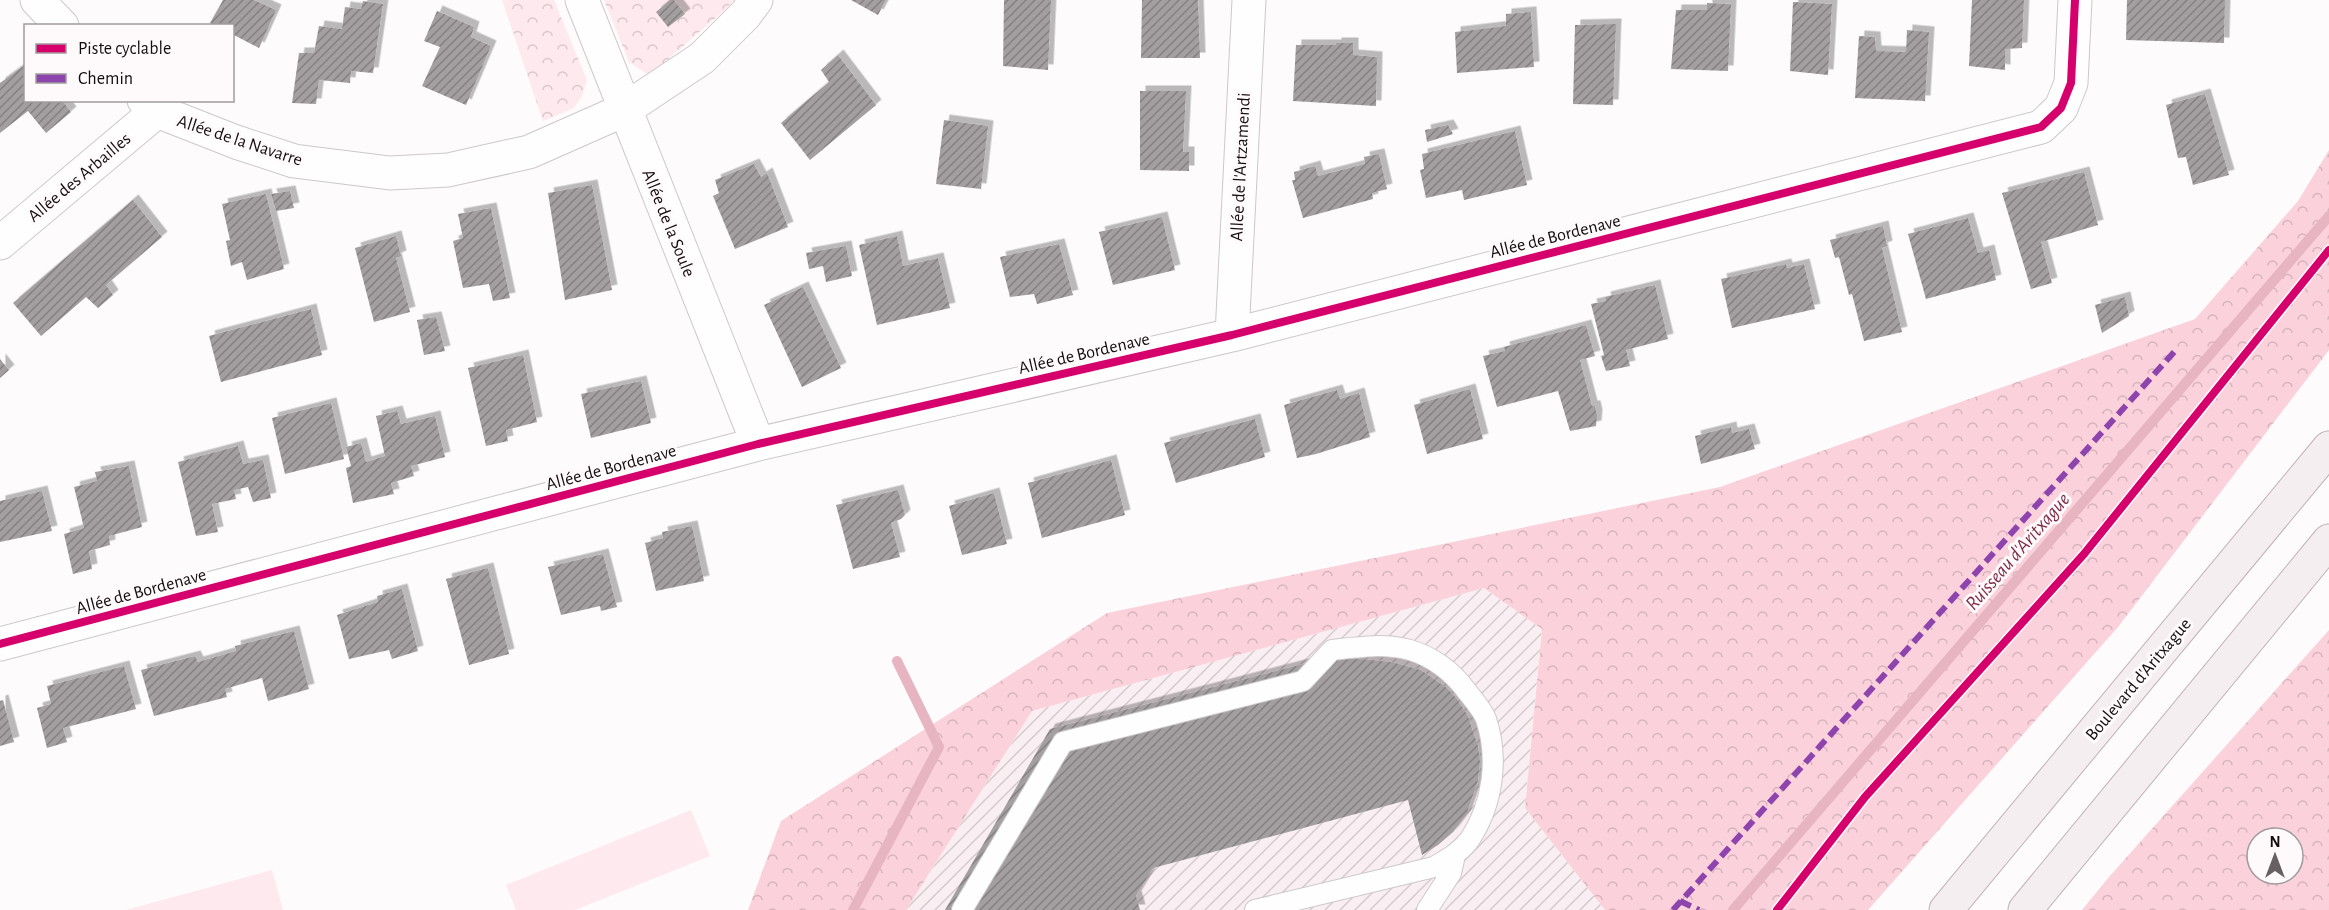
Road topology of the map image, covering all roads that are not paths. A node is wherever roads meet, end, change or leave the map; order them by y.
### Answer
1 (38, 0) edge
2 (582, 0) edge
3 (756, 0) edge
4 (1249, 0) edge
5 (2075, 0) edge
6 (60, 24) edge
7 (151, 106) edge
8 (624, 110) junction
9 (0, 243) edge
10 (1232, 334) junction
11 (758, 444) junction
12 (2329, 448) edge
13 (2329, 541) edge
14 (0, 644) edge
15 (1455, 855) junction
16 (962, 910) edge
17 (1255, 910) edge
18 (1427, 910) edge
19 (1946, 910) edge
20 (2025, 910) edge

1 - 6 street
2 - 8 street, Allée de la Soule
3 - 8 street, Allée de la Navarre
4 - 10 street, Allée de l'Artzamendi
5 - 10 street, Allée de Bordenave
7 - 8 street, Allée de la Navarre
7 - 9 street, Allée des Arbailles
8 - 11 street, Allée de la Soule
10 - 11 street, Allée de Bordenave
11 - 14 street, Allée de Bordenave
12 - 19 main road, Boulevard d'Aritxague
13 - 20 main road
15 - 16 lane
15 - 17 lane
15 - 18 lane

